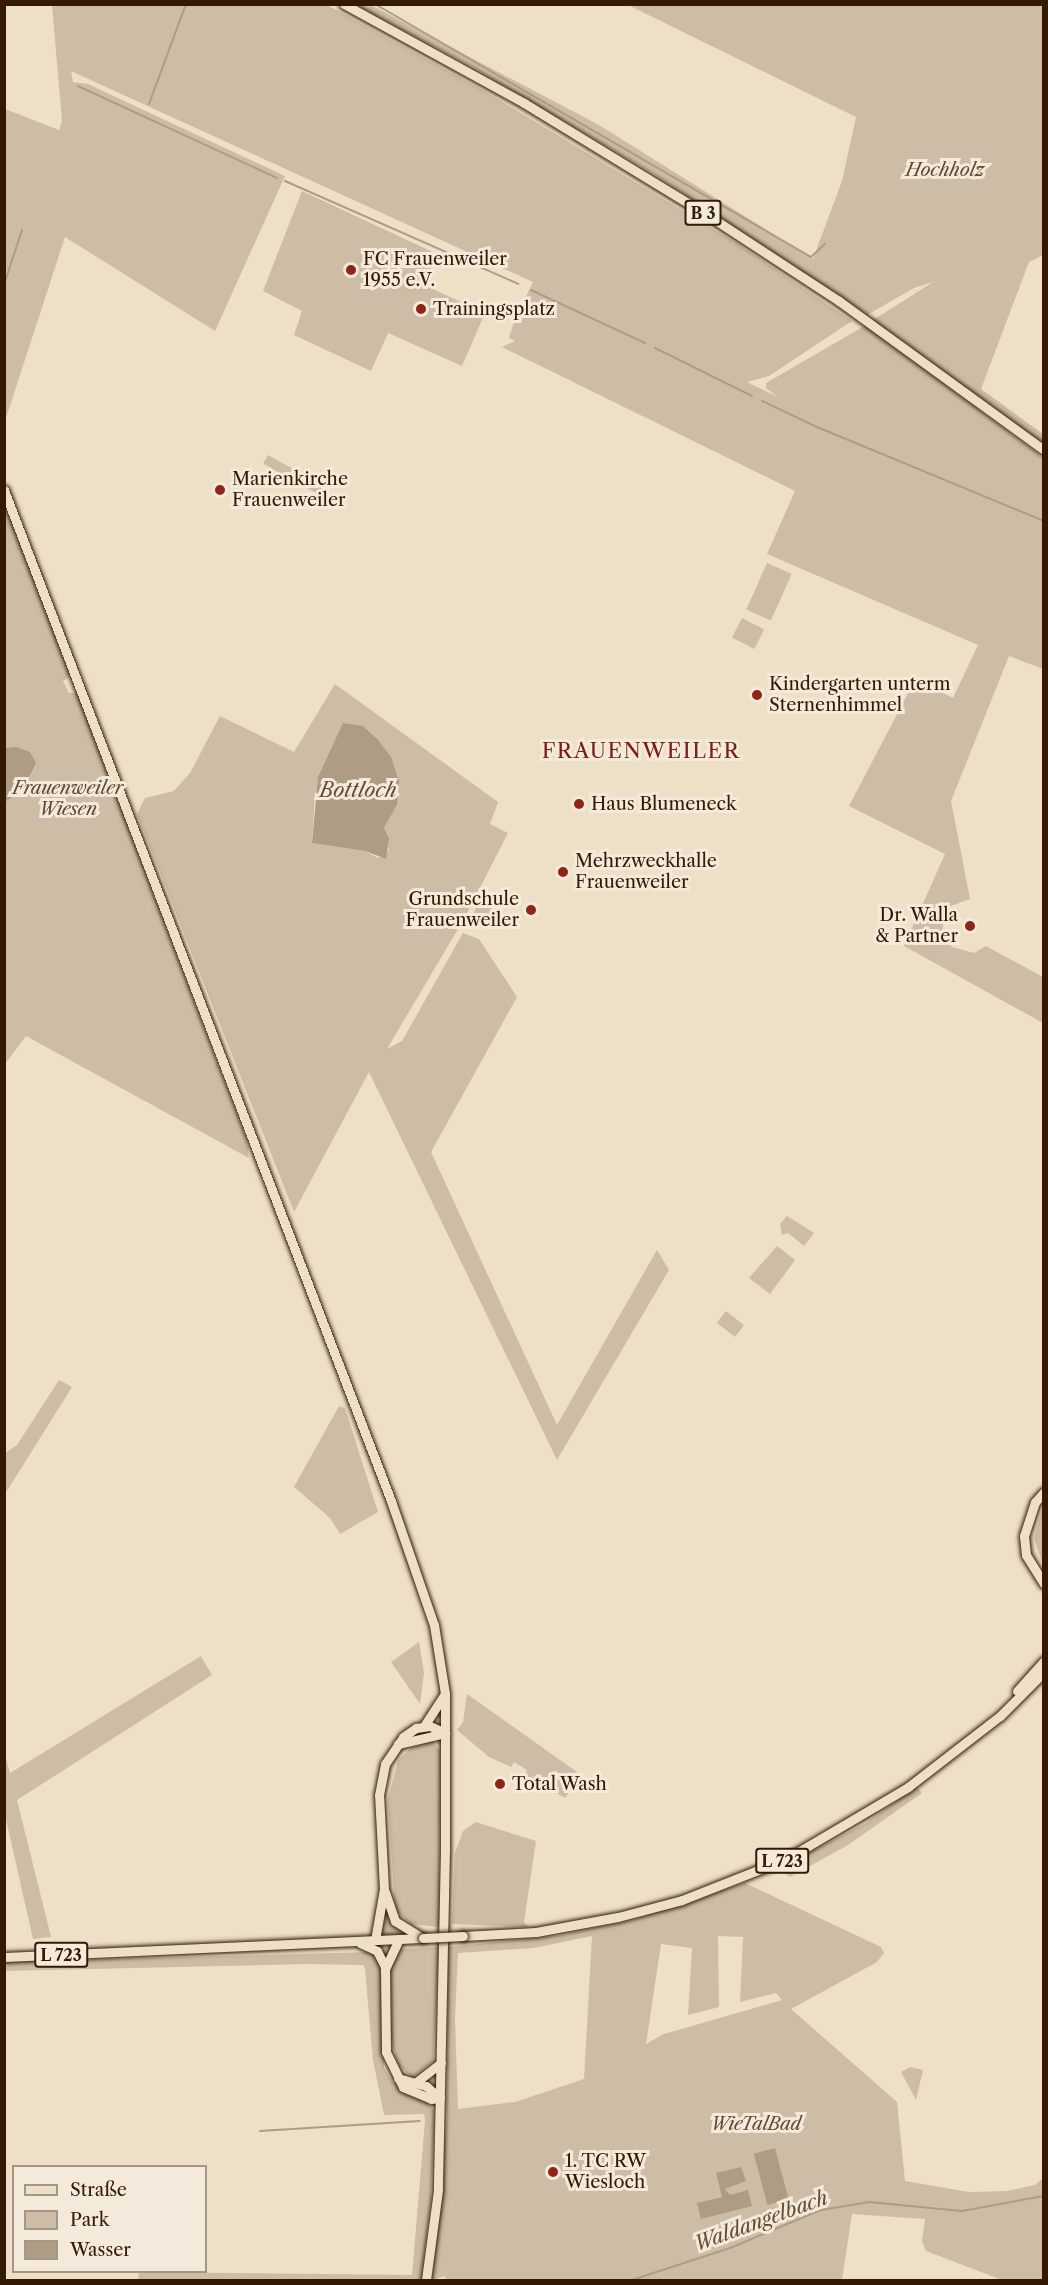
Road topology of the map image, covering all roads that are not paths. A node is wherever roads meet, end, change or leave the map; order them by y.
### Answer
1 (344, 4) edge
2 (1044, 450) edge
3 (4, 490) edge
4 (1044, 1492) edge
5 (1043, 1582) edge
6 (1044, 1661) edge
7 (1042, 1675) edge
8 (445, 1694) junction
9 (424, 1726) junction
10 (983, 1727) junction
11 (445, 1733) junction
12 (397, 1744) junction
13 (384, 1888) junction
14 (423, 1938) junction
15 (399, 1939) junction
16 (375, 1940) junction
17 (358, 1942) junction
18 (4, 1957) edge
19 (385, 1969) junction
20 (441, 2063) junction
21 (398, 2078) junction
22 (416, 2083) junction
23 (440, 2098) junction
24 (426, 2280) edge

1 - 2 main road, B 3
3 - 8 main road
4 - 5 main road
6 - 10 main road, L 723
7 - 10 main road, L 723
8 - 9 main road
8 - 11 main road
9 - 11 main road
9 - 12 main road
10 - 14 main road, L 723, bridge
11 - 12 main road
11 - 20 main road
12 - 13 main road
13 - 14 main road
13 - 16 main road
14 - 15 main road, L 723
15 - 16 main road, L 723
15 - 19 main road
16 - 17 main road, L 723
17 - 18 main road, L 723
17 - 19 main road
19 - 21 main road
20 - 22 main road
20 - 23 main road
21 - 22 main road
21 - 23 main road
22 - 23 main road
23 - 24 main road

